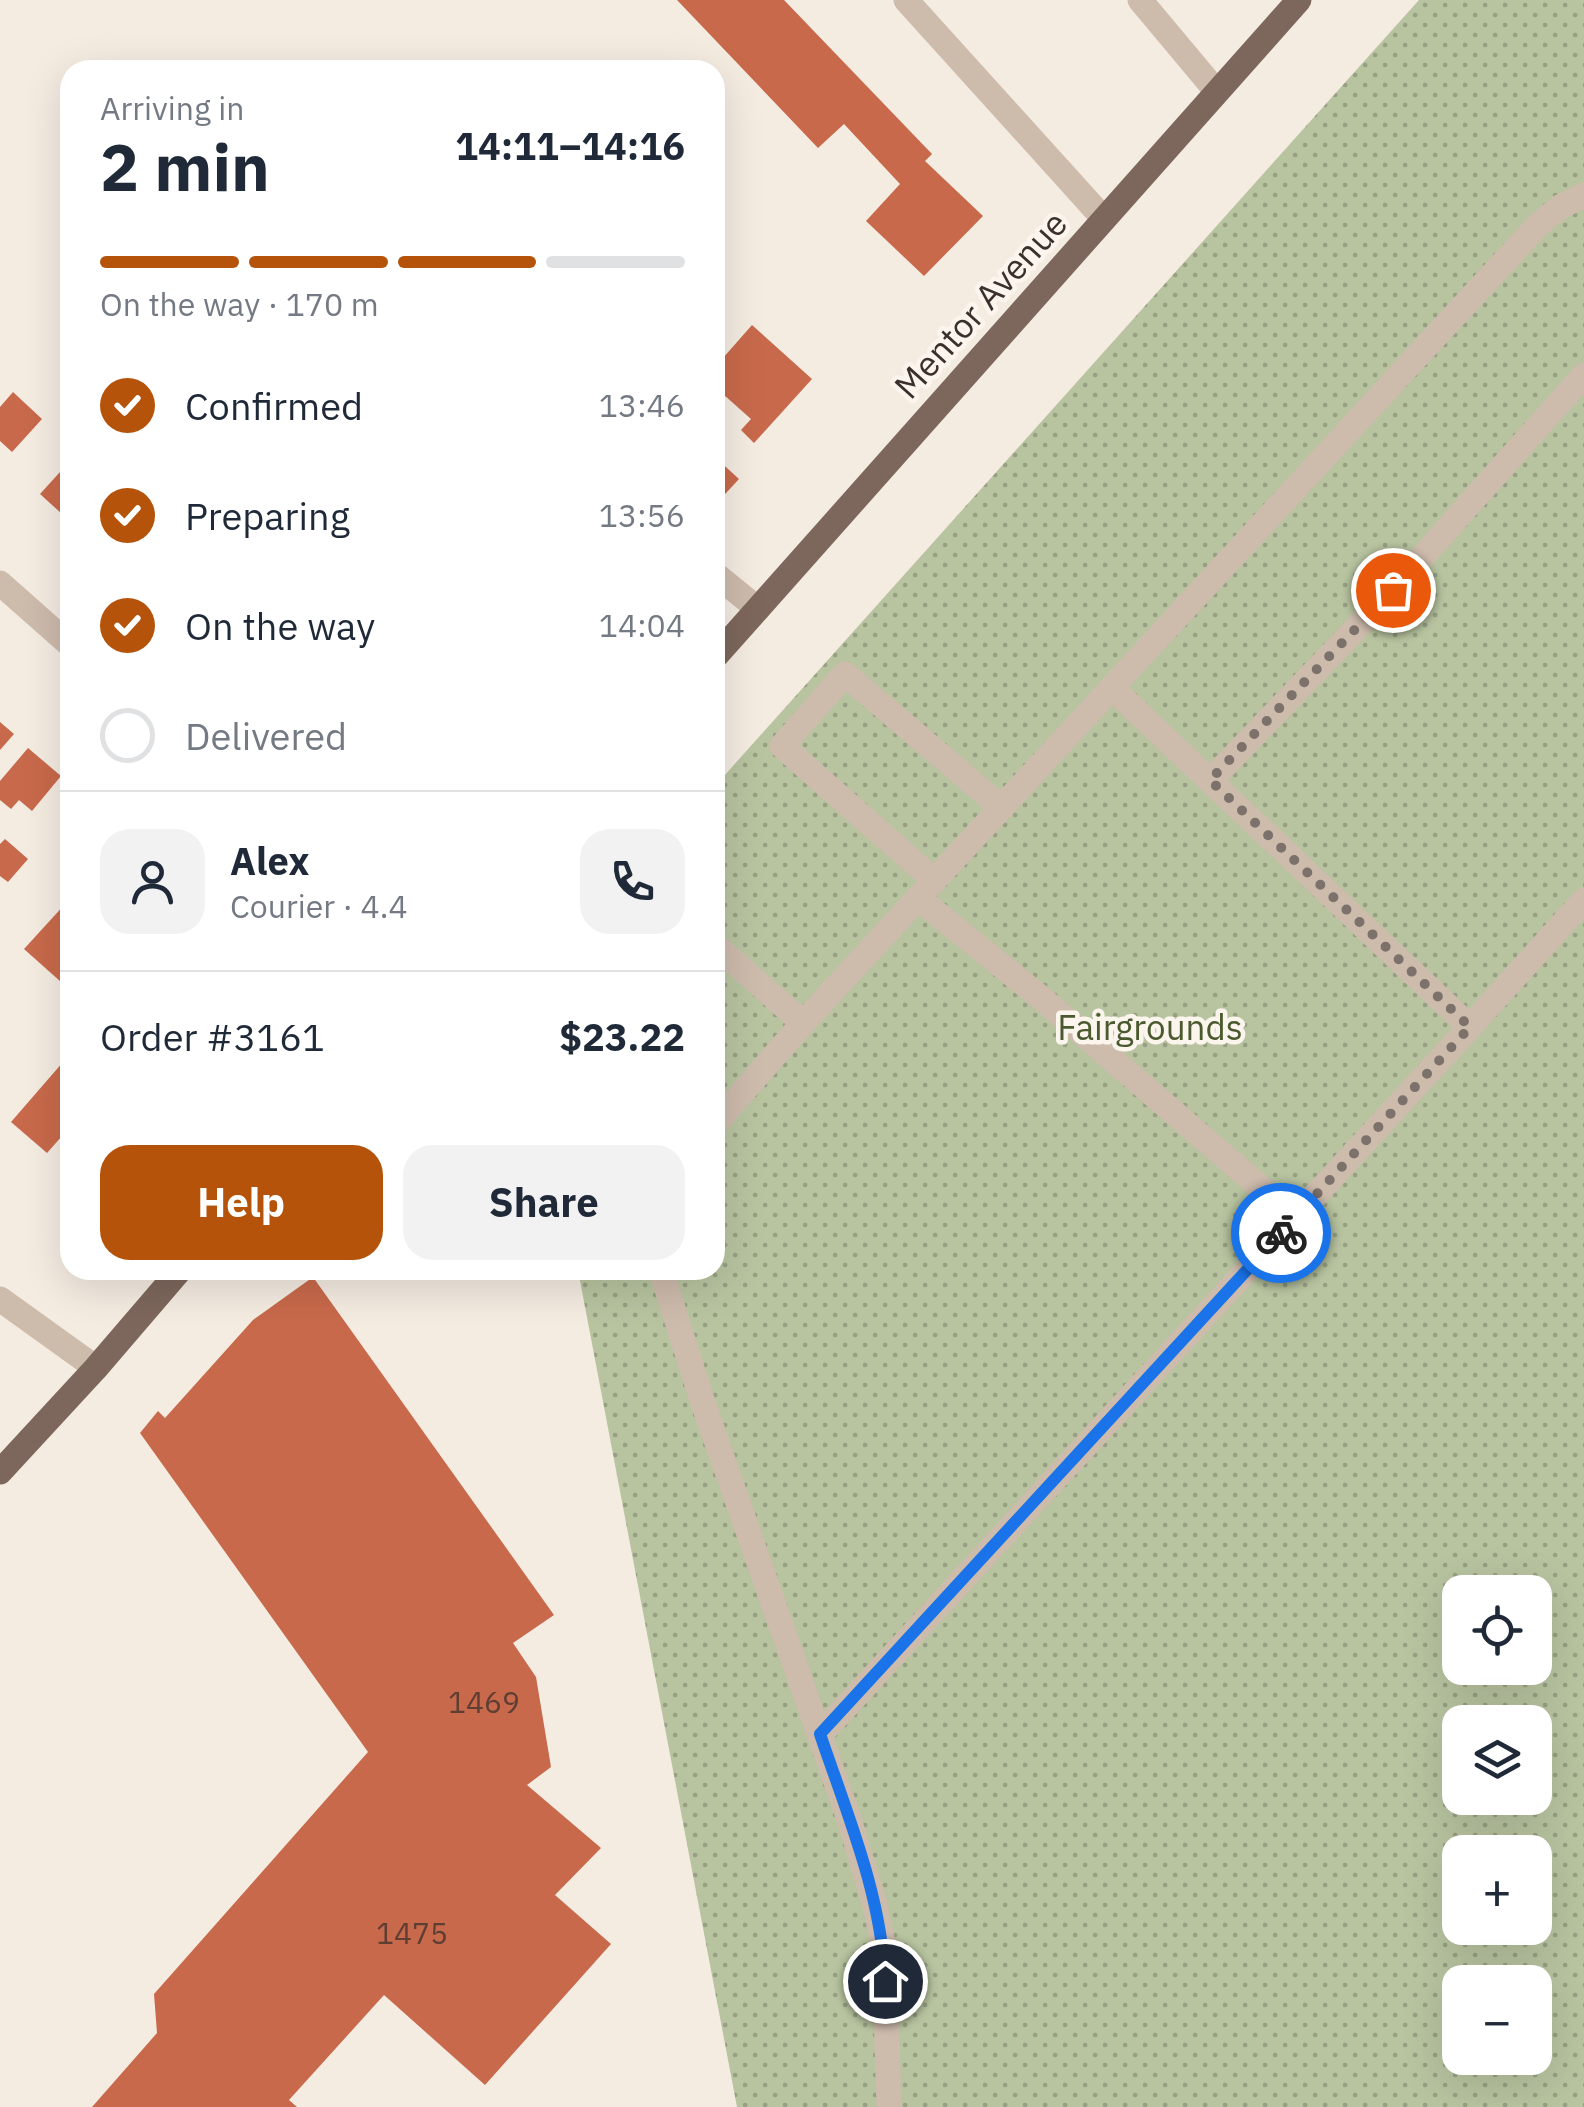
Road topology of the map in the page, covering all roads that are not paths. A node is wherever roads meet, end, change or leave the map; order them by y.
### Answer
1 (906, 0) edge
2 (1140, 0) edge
3 (1299, 0) edge
4 (1217, 92) junction
5 (1584, 195) edge
6 (1104, 219) junction
7 (1584, 375) edge
8 (725, 582) edge
9 (0, 583) edge
10 (758, 609) junction
11 (60, 637) edge
12 (725, 646) edge
13 (1112, 688) junction
14 (1210, 780) junction
15 (1002, 808) junction
16 (926, 889) junction
17 (1584, 900) edge
18 (725, 955) edge
19 (803, 1022) junction
20 (1470, 1027) junction
21 (725, 1112) edge
22 (1295, 1217) junction
23 (171, 1280) edge
24 (664, 1280) edge
25 (0, 1299) edge
26 (96, 1368) junction
27 (4, 1462) edge
28 (820, 1734) junction
29 (890, 2107) edge

1 - 6 street
2 - 4 street
3 - 4 main road, Mentor Avenue
4 - 6 main road, Mentor Avenue
5 - 13 street
6 - 10 main road, Mentor Avenue
7 - 14 street
8 - 10 street
9 - 11 street
10 - 12 main road, Mentor Avenue
13 - 14 street
13 - 15 street
14 - 20 street
15 - 16 street
15 - 16 street
16 - 19 street
16 - 22 street
17 - 20 street
18 - 19 street
19 - 21 street
20 - 22 street
22 - 28 street
23 - 26 main road
24 - 28 street
25 - 26 street
26 - 27 main road
28 - 29 street

